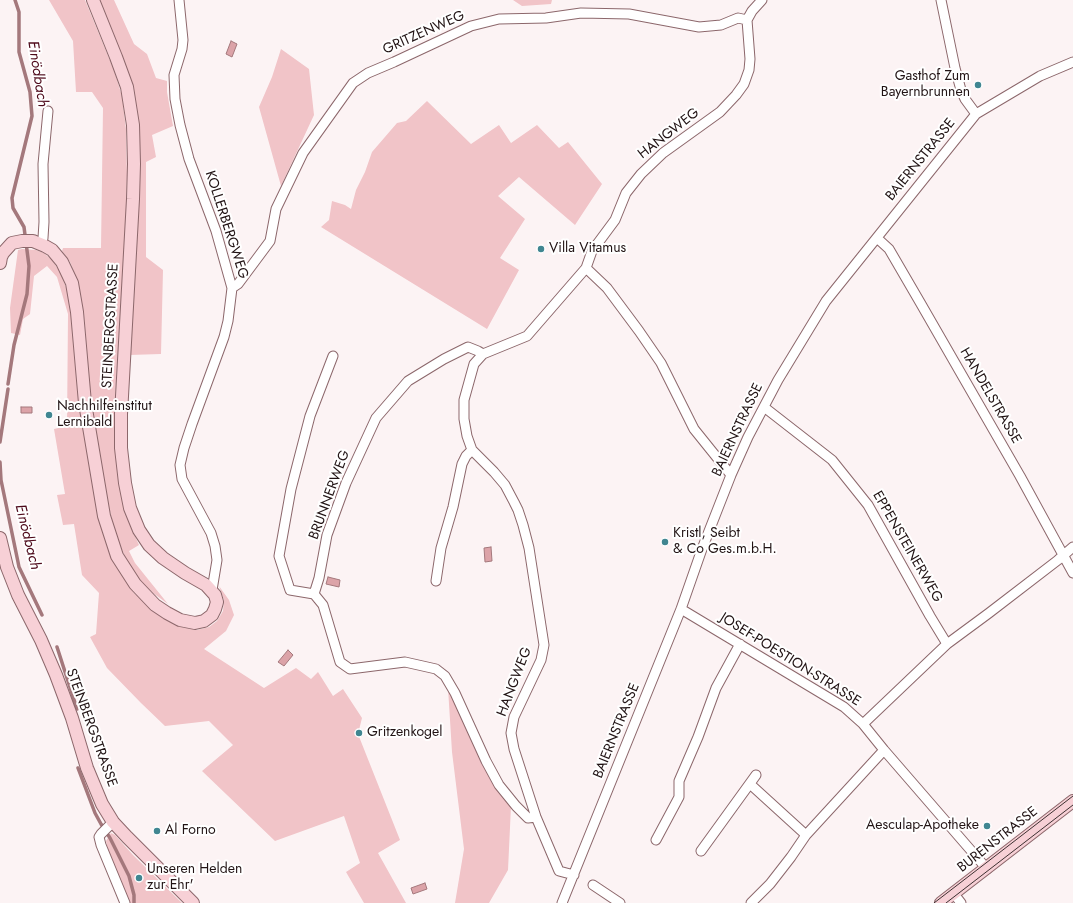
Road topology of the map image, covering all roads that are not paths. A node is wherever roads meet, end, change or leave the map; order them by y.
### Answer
1 (93, 0) edge
2 (179, 0) edge
3 (762, 0) edge
4 (941, 0) edge
5 (747, 20) junction
6 (1073, 62) edge
7 (48, 110) dead end
8 (976, 114) junction
9 (877, 238) junction
10 (37, 243) junction
11 (4, 251) edge
12 (586, 268) junction
13 (232, 288) junction
14 (483, 354) junction
15 (334, 356) dead end
16 (764, 407) junction
17 (472, 450) junction
18 (731, 475) junction
19 (0, 538) edge
20 (1073, 547) edge
21 (1063, 555) junction
22 (4, 570) edge
23 (1073, 573) edge
24 (436, 581) dead end
25 (212, 590) junction
26 (314, 594) junction
27 (681, 609) junction
28 (740, 644) junction
29 (947, 644) junction
30 (864, 724) junction
31 (884, 750) junction
32 (756, 775) dead end
33 (750, 784) junction
34 (1073, 801) edge
35 (536, 817) junction
36 (111, 824) junction
37 (806, 834) junction
38 (656, 840) dead end
39 (701, 851) dead end
40 (987, 869) junction
41 (574, 875) junction
42 (593, 885) dead end
43 (957, 898) edge
44 (125, 903) edge
45 (193, 903) edge
46 (562, 903) edge
47 (620, 903) edge
48 (751, 903) edge
49 (941, 903) edge

1 - 25 main road, STEINBERGSTRASSE
2 - 13 street, KOLLERBERGWEG
3 - 5 street
4 - 8 street
5 - 12 street, HANGWEG
5 - 13 street, GRITZENWEG
6 - 8 street, BAIERNSTRASSE
7 - 10 street
8 - 9 street, BAIERNSTRASSE
9 - 16 street, BAIERNSTRASSE
9 - 21 street, HANDELSTRASSE
10 - 11 main road
10 - 25 main road, STEINBERGSTRASSE
12 - 14 street, HANGWEG
12 - 18 street
13 - 25 street, KOLLERBERGWEG
14 - 17 street, HANGWEG
14 - 26 street, BRUNNERWEG
15 - 26 street
16 - 18 street, BAIERNSTRASSE
16 - 29 street, EPPENSTEINERWEG
17 - 24 street
17 - 35 street, HANGWEG
18 - 27 street, BAIERNSTRASSE
19 - 22 main road, STEINBERGSTRASSE
20 - 21 street
21 - 23 street, HANDELSTRASSE
21 - 29 street
22 - 36 main road, STEINBERGSTRASSE
26 - 35 street
27 - 28 street, JOSEF-POESTION-STRASSE
27 - 41 street, BAIERNSTRASSE
28 - 30 street, JOSEF-POESTION-STRASSE
28 - 38 street
29 - 30 street
30 - 31 street, JOSEF-POESTION-STRASSE
31 - 37 street
31 - 40 street, JOSEF-POESTION-STRASSE
32 - 33 street
33 - 37 street
33 - 39 street
34 - 40 main road, BURENSTRASSE
35 - 41 street, HANGWEG
36 - 44 street
36 - 45 main road, STEINBERGSTRASSE
37 - 48 street
40 - 43 main road, BURENSTRASSE
41 - 46 street, BAIERNSTRASSE
42 - 47 street
43 - 49 main road, BURENSTRASSE

